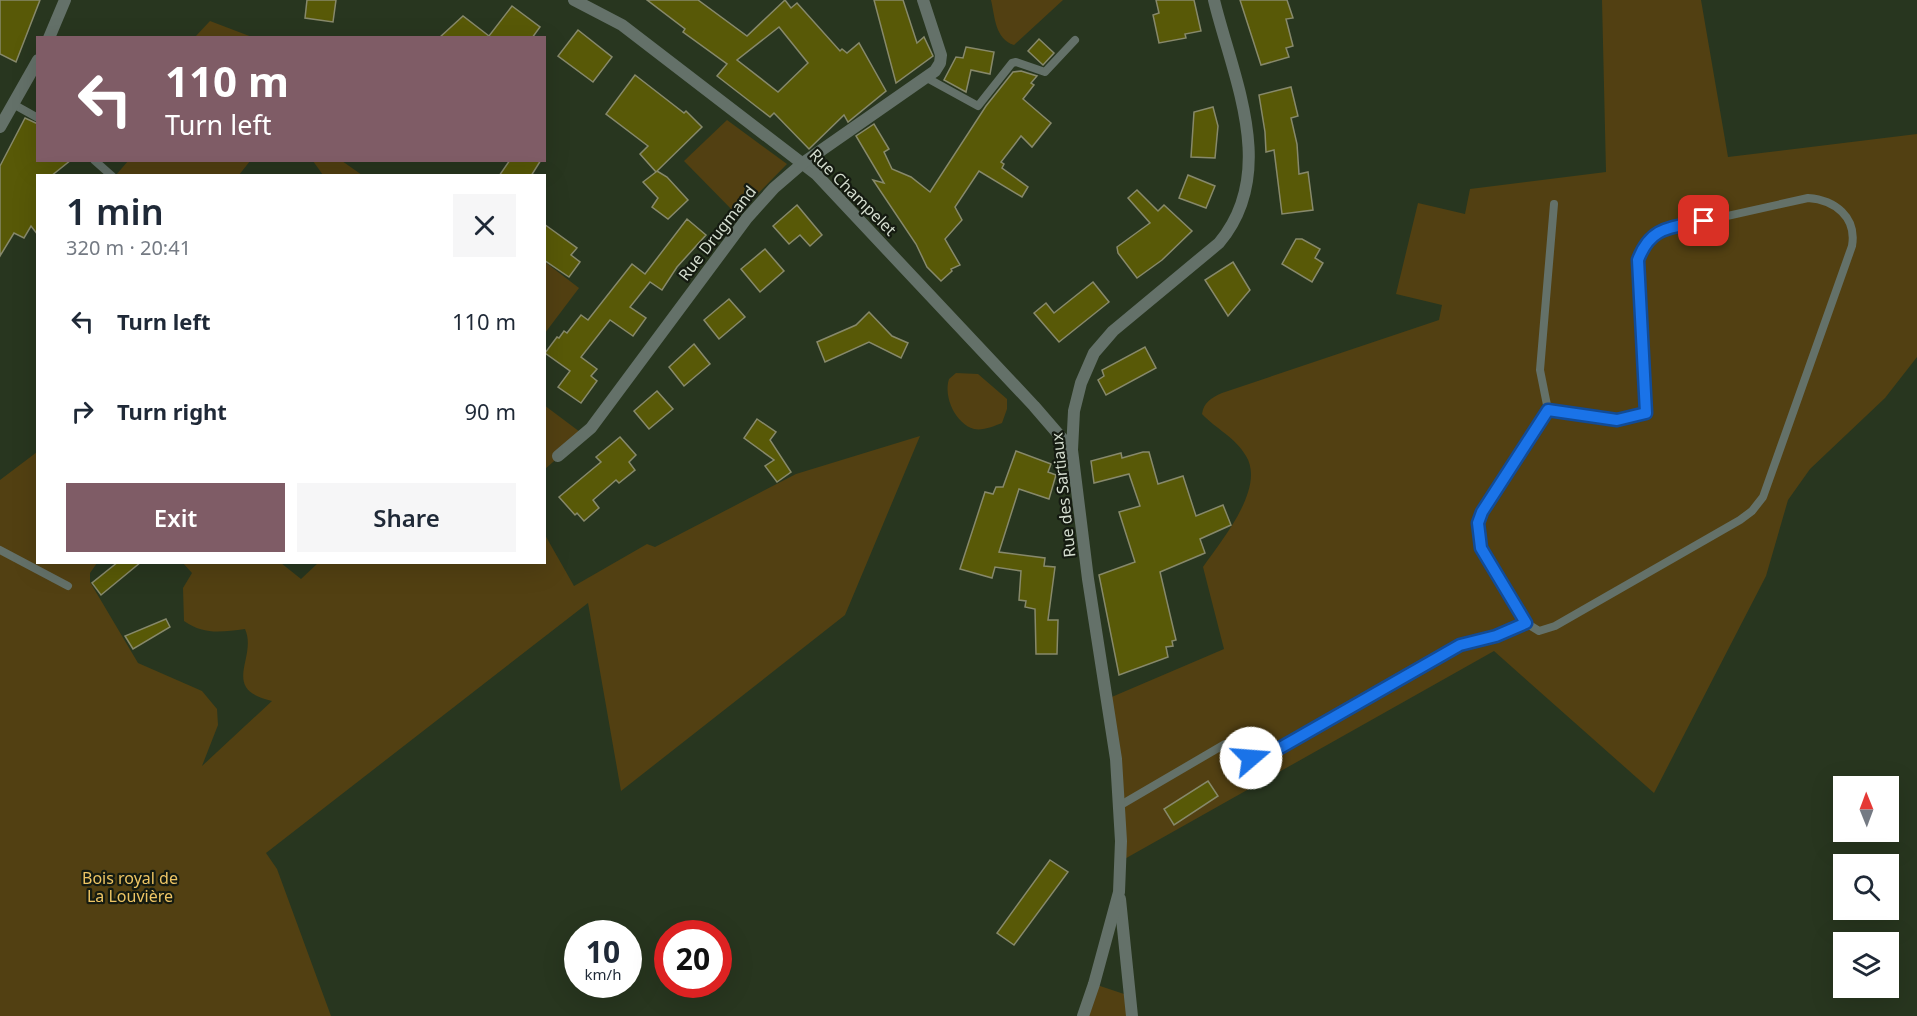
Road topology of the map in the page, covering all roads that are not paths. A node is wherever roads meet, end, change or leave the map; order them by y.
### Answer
1 (65, 0) edge
2 (574, 0) edge
3 (923, 0) edge
4 (1214, 0) edge
5 (51, 36) edge
6 (1075, 40) dead end
7 (36, 64) edge
8 (927, 78) junction
9 (13, 104) junction
10 (36, 117) edge
11 (0, 127) edge
12 (96, 162) edge
13 (803, 163) junction
14 (110, 174) edge
15 (1554, 204) dead end
16 (1548, 410) junction
17 (1072, 450) junction
18 (558, 456) dead end
19 (0, 550) edge
20 (68, 586) dead end
21 (1526, 623) junction
22 (1119, 806) junction
23 (1119, 892) junction
24 (1083, 1016) edge
25 (1132, 1016) edge

1 - 5 street
2 - 13 street, Rue Champelet
3 - 8 street, Rue Drugmand
4 - 17 street, Rue des Sartiaux
6 - 8 lane
7 - 9 street
8 - 13 street, Rue Drugmand
9 - 10 lane
9 - 11 street
12 - 14 lane
13 - 17 street, Rue Champelet
13 - 18 street, Rue Drugmand
15 - 16 lane
16 - 21 lane
16 - 21 lane
17 - 22 street, Rue des Sartiaux
19 - 20 lane
21 - 22 lane
22 - 23 street, Rue des Sartiaux
23 - 24 street, Rue des Sartiaux
23 - 25 street

